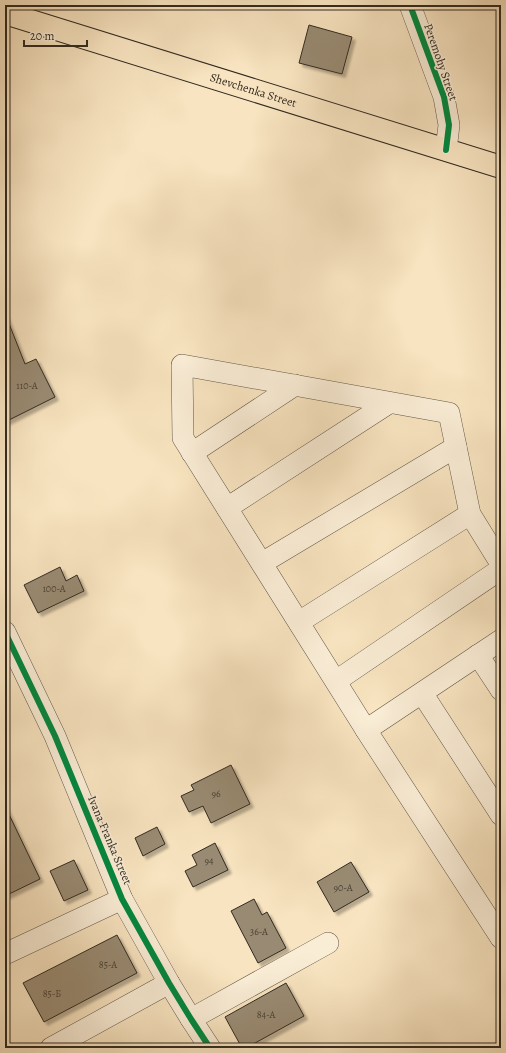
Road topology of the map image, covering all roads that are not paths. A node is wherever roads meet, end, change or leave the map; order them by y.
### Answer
1 (410, 5) edge
2 (5, 13) edge
3 (446, 150) junction
4 (501, 167) edge
5 (295, 386) junction
6 (389, 403) junction
7 (456, 447) junction
8 (192, 453) junction
9 (227, 508) junction
10 (470, 514) junction
11 (262, 563) junction
12 (501, 564) edge
13 (501, 569) edge
14 (299, 622) junction
15 (5, 632) edge
16 (501, 640) edge
17 (478, 655) junction
18 (336, 681) junction
19 (501, 690) edge
20 (422, 693) junction
21 (366, 730) junction
22 (501, 815) edge
23 (122, 898) junction
24 (501, 938) edge
25 (328, 943) dead end
26 (5, 954) edge
27 (169, 983) junction
28 (191, 1020) junction
29 (51, 1048) edge
30 (210, 1048) edge

1 - 3 street, Peremohy Street
2 - 3 main road, Shevchenka Street
3 - 4 main road, Shevchenka Street
5 - 6 street
5 - 8 street
5 - 8 street
6 - 7 street
6 - 9 street
7 - 10 street
7 - 11 street
8 - 9 street
9 - 11 street
10 - 12 street
10 - 14 street
11 - 14 street
13 - 18 street
14 - 18 street
15 - 23 street, Ivana Franka Street
16 - 17 street
17 - 19 street
17 - 20 street
18 - 21 street
20 - 21 street
20 - 22 street
21 - 24 street
23 - 26 street
23 - 27 street, Ivana Franka Street
25 - 28 street
27 - 28 street, Ivana Franka Street
27 - 29 street
28 - 30 street, Ivana Franka Street

